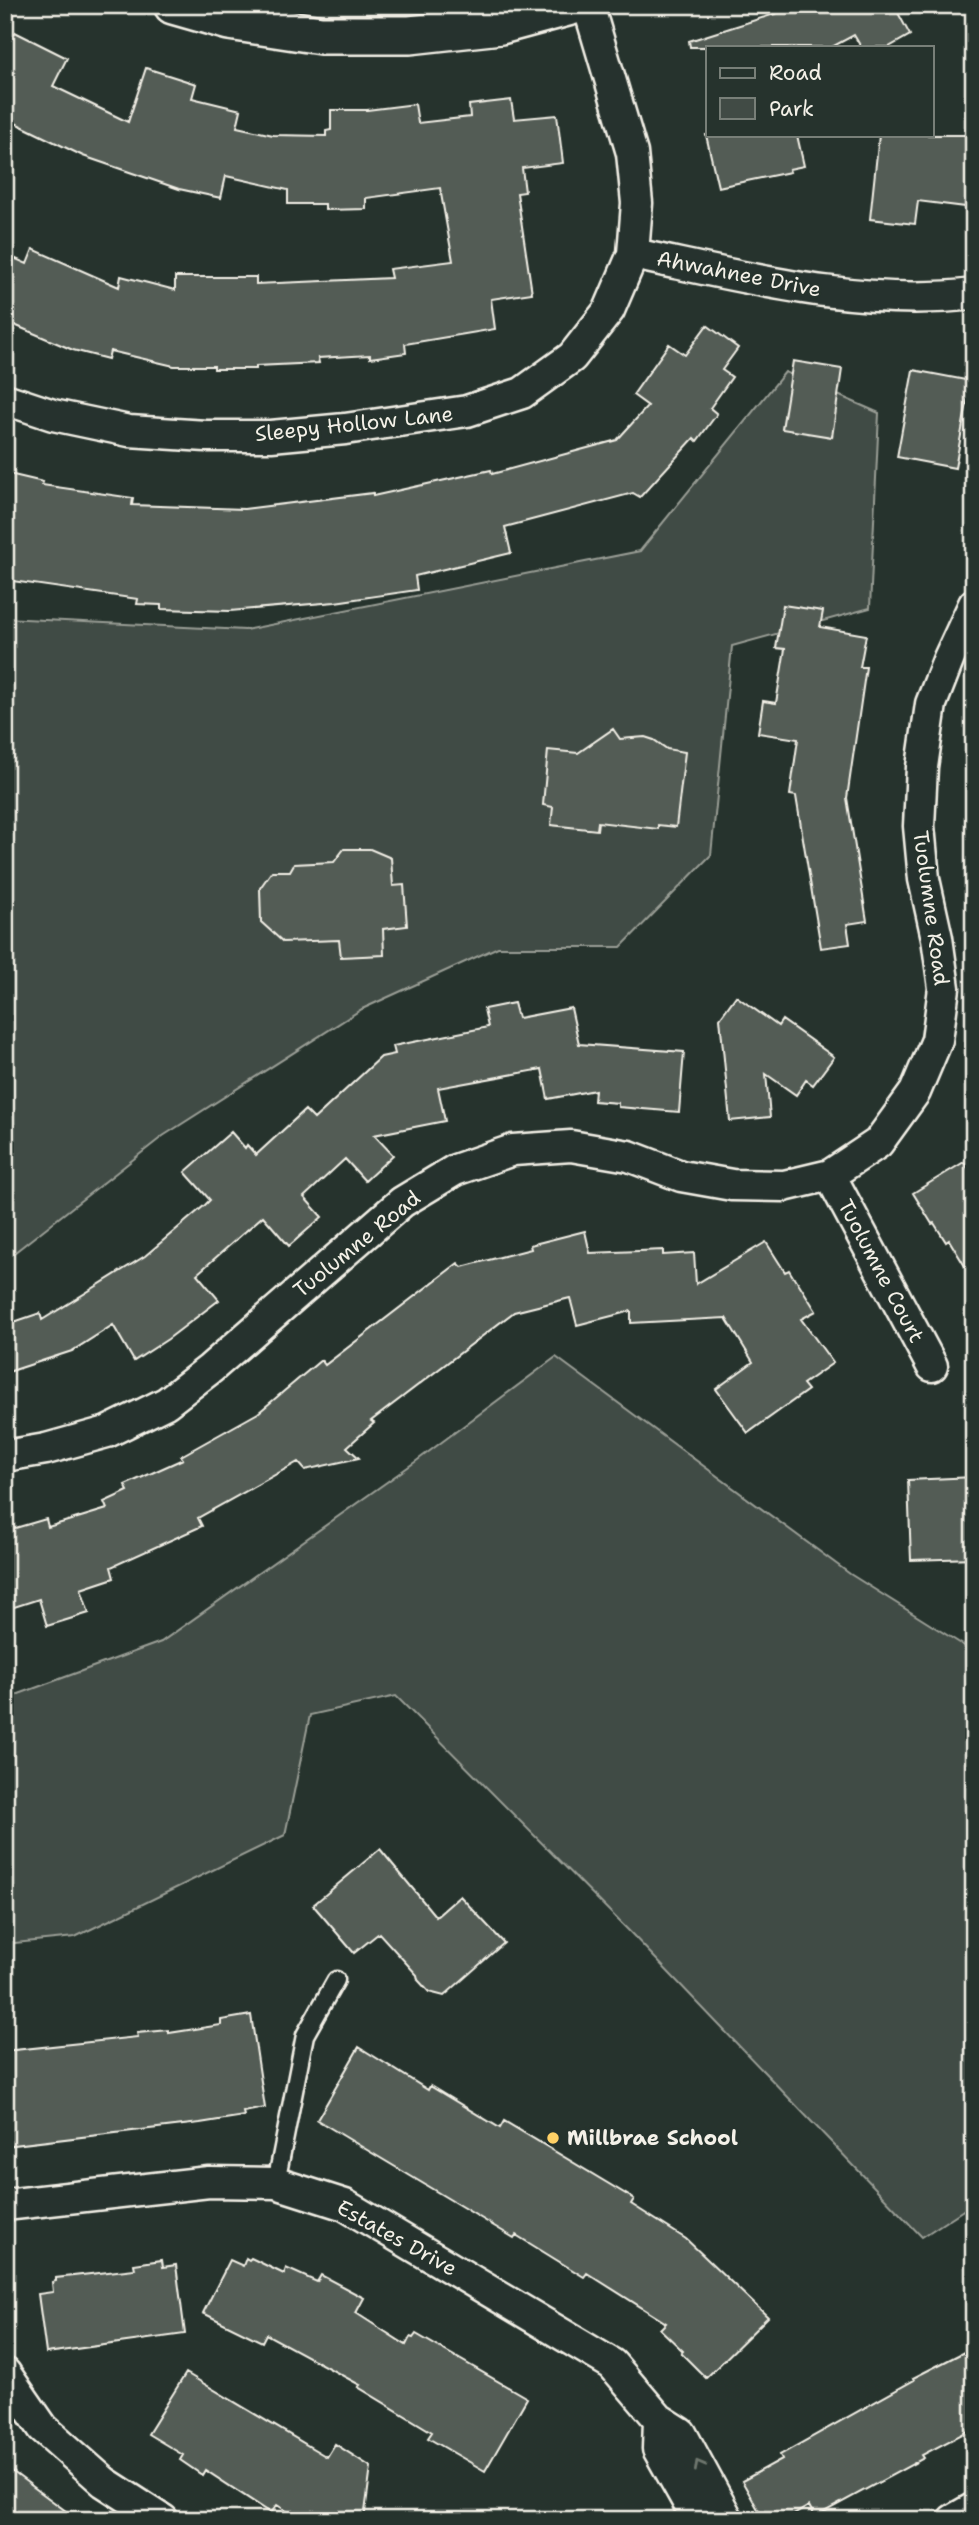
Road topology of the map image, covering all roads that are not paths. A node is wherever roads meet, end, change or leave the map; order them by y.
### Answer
1 (173, 5) edge
2 (575, 5) edge
3 (587, 5) edge
4 (633, 254) junction
5 (974, 294) edge
6 (5, 399) edge
7 (974, 604) edge
8 (830, 1175) junction
9 (932, 1366) dead end
10 (5, 1455) edge
11 (336, 1980) dead end
12 (276, 2183) junction
13 (5, 2205) edge
14 (5, 2373) edge
15 (659, 2419) junction
16 (974, 2508) edge
17 (163, 2520) edge
18 (698, 2520) edge
19 (728, 2520) edge
20 (953, 2520) edge

1 - 2 street
3 - 4 street, Ahwahnee Drive
4 - 5 street, Ahwahnee Drive
4 - 6 street, Sleepy Hollow Lane
7 - 8 street, Tuolumne Road
8 - 9 street, Tuolumne Court
8 - 10 street, Tuolumne Road
11 - 12 lane
12 - 13 street, Estates Drive
12 - 15 street, Estates Drive
14 - 17 street
15 - 18 street
19 -> 15 street, Estates Drive
16 - 20 street

